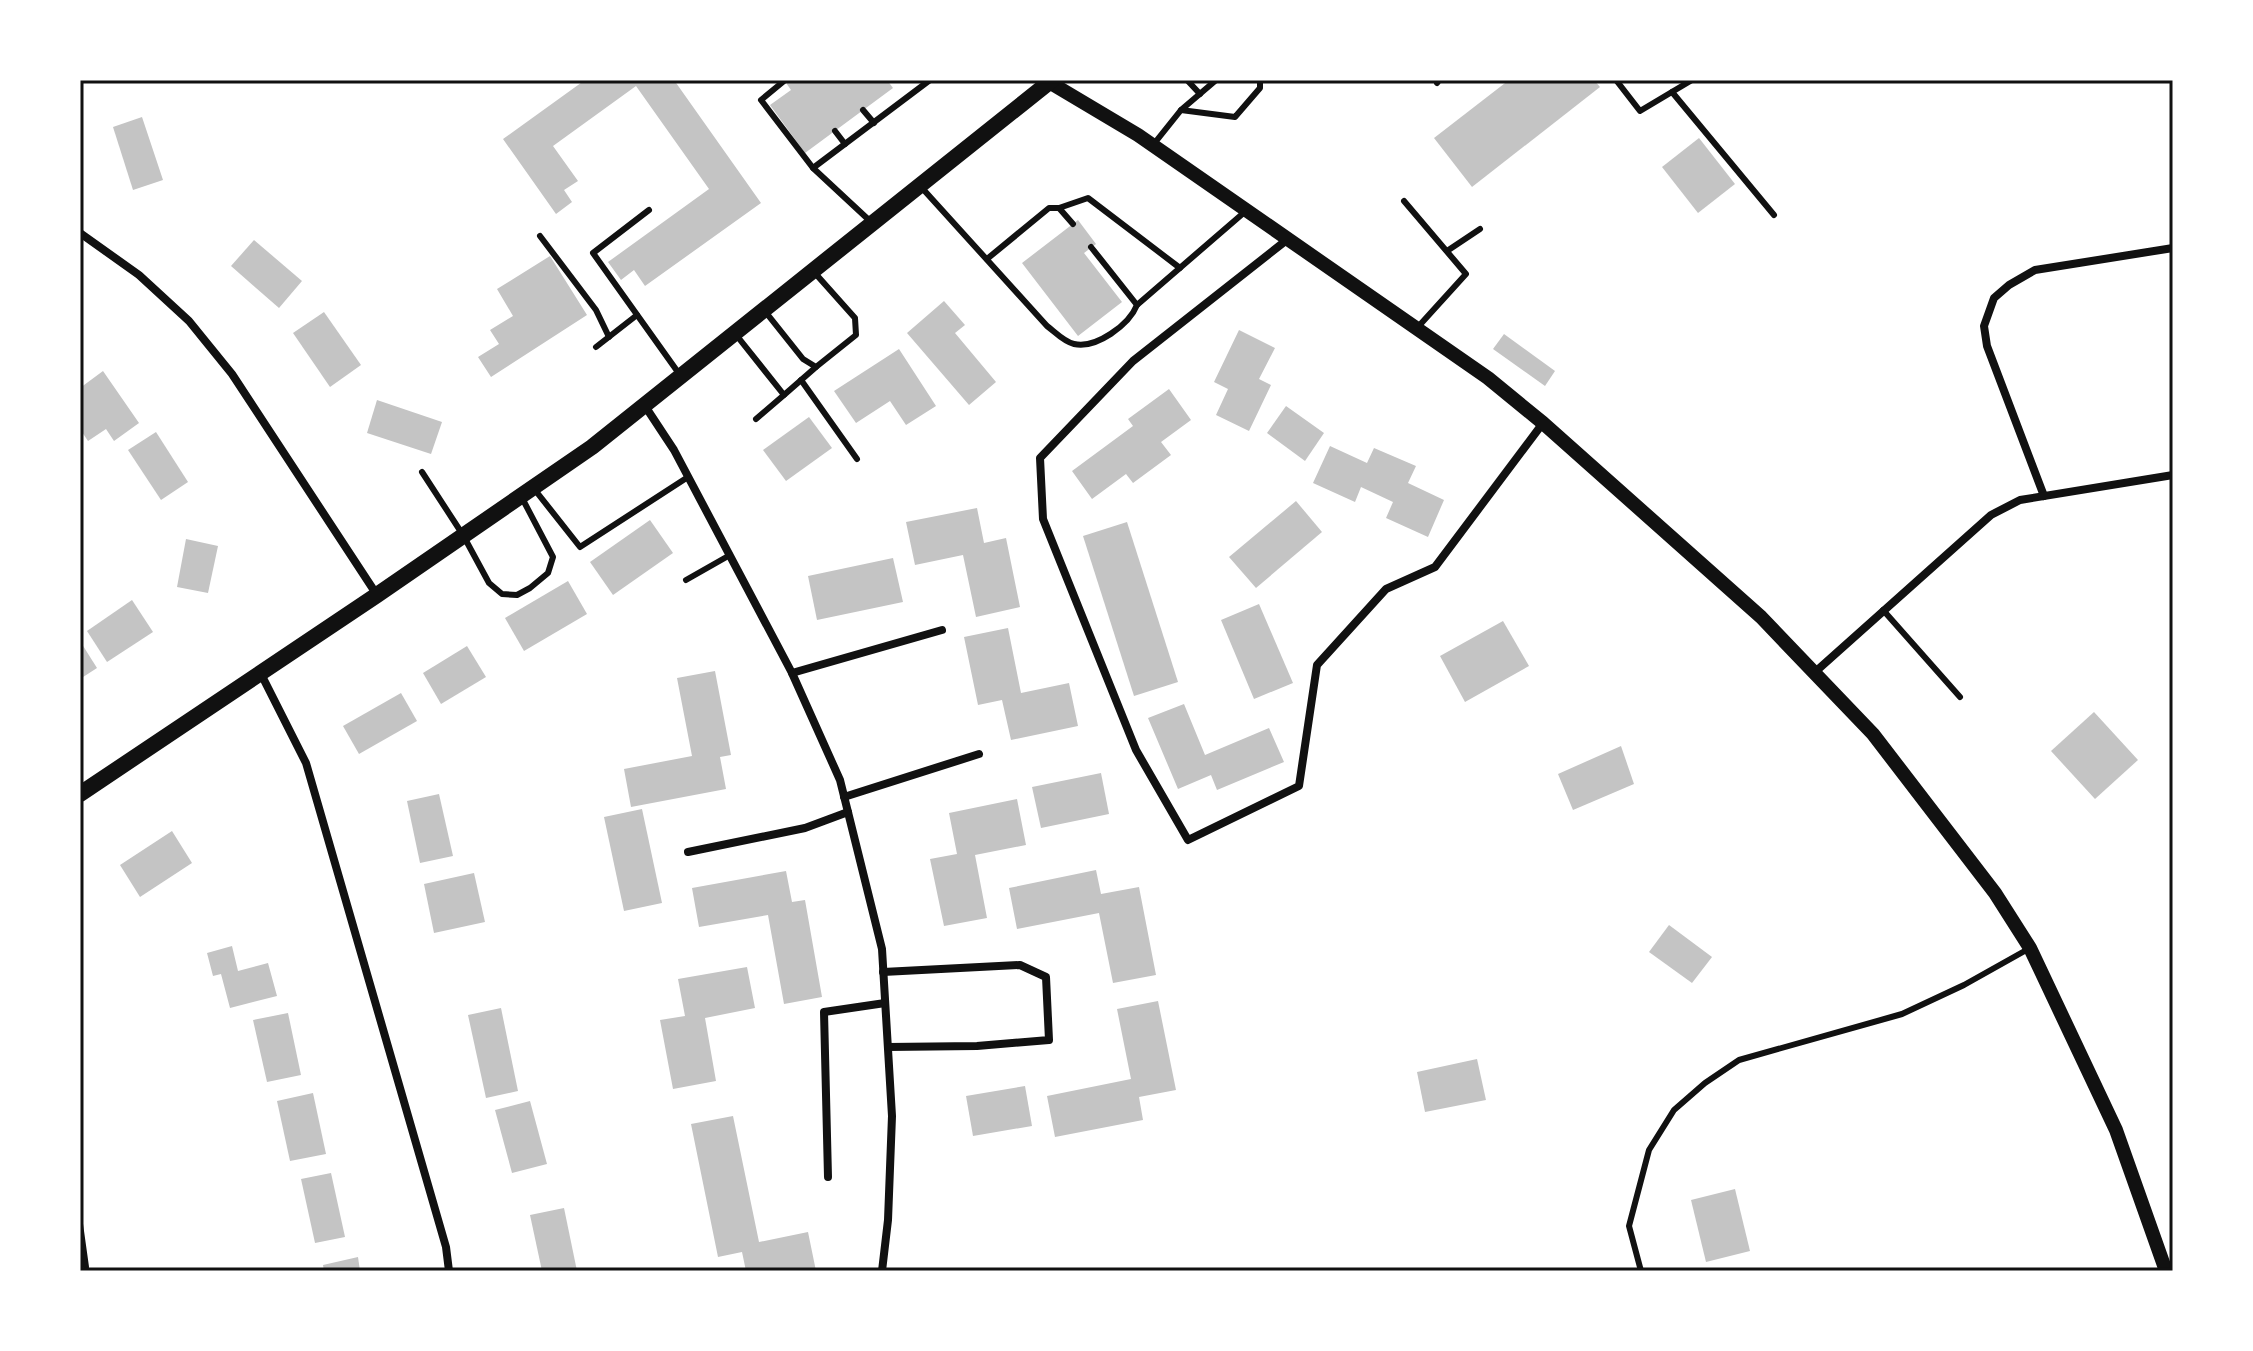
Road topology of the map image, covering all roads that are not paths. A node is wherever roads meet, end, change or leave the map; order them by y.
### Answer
1 (930, 80) edge
2 (1187, 80) edge
3 (1260, 80) edge
4 (1616, 80) edge
5 (1692, 80) edge
6 (784, 81) edge
7 (1048, 81) edge
8 (1215, 81) edge
9 (1672, 92) junction
10 (1200, 94) junction
11 (863, 110) dead end
12 (1181, 110) junction
13 (874, 123) junction
14 (835, 131) dead end
15 (845, 144) junction
16 (1153, 145) junction
17 (813, 168) junction
18 (919, 185) junction
19 (1404, 201) dead end
20 (1059, 208) junction
21 (649, 210) dead end
22 (1247, 210) junction
23 (1774, 215) dead end
24 (873, 224) junction
25 (1073, 224) dead end
26 (1480, 229) dead end
27 (80, 233) edge
28 (540, 236) dead end
29 (1288, 239) junction
30 (1091, 247) dead end
31 (2173, 248) edge
32 (1447, 251) junction
33 (987, 259) junction
34 (1180, 268) junction
35 (813, 271) junction
36 (1137, 305) junction
37 (764, 310) junction
38 (637, 315) junction
39 (1417, 328) junction
40 (734, 333) junction
41 (609, 337) junction
42 (596, 347) dead end
43 (816, 367) junction
44 (681, 376) junction
45 (801, 380) junction
46 (784, 395) junction
47 (644, 405) junction
48 (756, 419) dead end
49 (1543, 423) junction
50 (857, 459) dead end
51 (422, 472) dead end
52 (2173, 475) edge
53 (688, 477) junction
54 (527, 492) junction
55 (2044, 496) junction
56 (463, 535) junction
57 (730, 555) junction
58 (686, 580) dead end
59 (377, 595) junction
60 (1883, 610) junction
61 (942, 630) dead end
62 (260, 672) junction
63 (792, 673) junction
64 (1814, 673) junction
65 (1960, 697) dead end
66 (979, 754) dead end
67 (80, 794) edge
68 (844, 797) junction
69 (848, 812) junction
70 (688, 852) dead end
71 (2030, 948) junction
72 (883, 972) junction
73 (885, 1003) junction
74 (888, 1047) junction
75 (828, 1177) dead end
76 (80, 1224) edge
77 (86, 1267) dead end
78 (449, 1271) edge
79 (882, 1271) edge
80 (1641, 1271) edge
81 (2166, 1271) edge

1 - 13 lane
2 - 10 lane
3 - 12 lane
4 - 9 lane
5 - 9 lane
6 - 17 lane
7 - 16 street
7 - 18 main road
8 - 10 lane
9 - 23 lane
10 - 12 lane
11 - 13 lane
12 - 16 lane
13 - 15 lane
14 - 15 lane
15 - 17 lane
16 - 22 street
17 - 24 lane
18 - 24 main road
18 - 33 lane
19 - 32 lane
20 - 25 lane
20 - 33 lane
20 - 34 lane
21 - 38 lane
22 - 29 street
22 - 34 lane
24 - 35 main road
26 - 32 lane
27 - 59 street
28 - 41 lane
29 - 39 street
29 - 49 street
30 - 36 lane
31 - 55 street
32 - 39 lane
33 - 36 lane
34 - 36 lane
35 - 37 main road
35 - 43 lane
37 - 40 main road
37 - 43 lane
38 - 41 lane
38 - 44 lane
39 - 49 street
40 - 44 main road
40 - 46 lane
41 - 42 lane
43 - 45 lane
44 - 47 main road
45 - 46 lane
45 - 50 lane
46 - 48 lane
47 - 53 street
47 - 54 main road
49 - 64 street
51 - 56 lane
52 - 55 street
53 - 54 lane
53 - 57 street
54 - 56 main road
54 - 56 lane
55 - 60 street
56 - 59 main road
57 - 58 lane
57 - 63 street
59 - 62 main road
60 - 64 street
60 - 65 lane
61 - 63 street
62 - 67 main road
62 - 78 street
63 - 68 street
64 - 71 street
66 - 68 street
68 - 69 street
69 - 70 street
69 - 72 street
71 - 80 lane
71 - 81 street
72 - 73 street
72 - 74 street
73 - 74 street
73 - 75 street
74 - 79 street
76 - 77 lane

